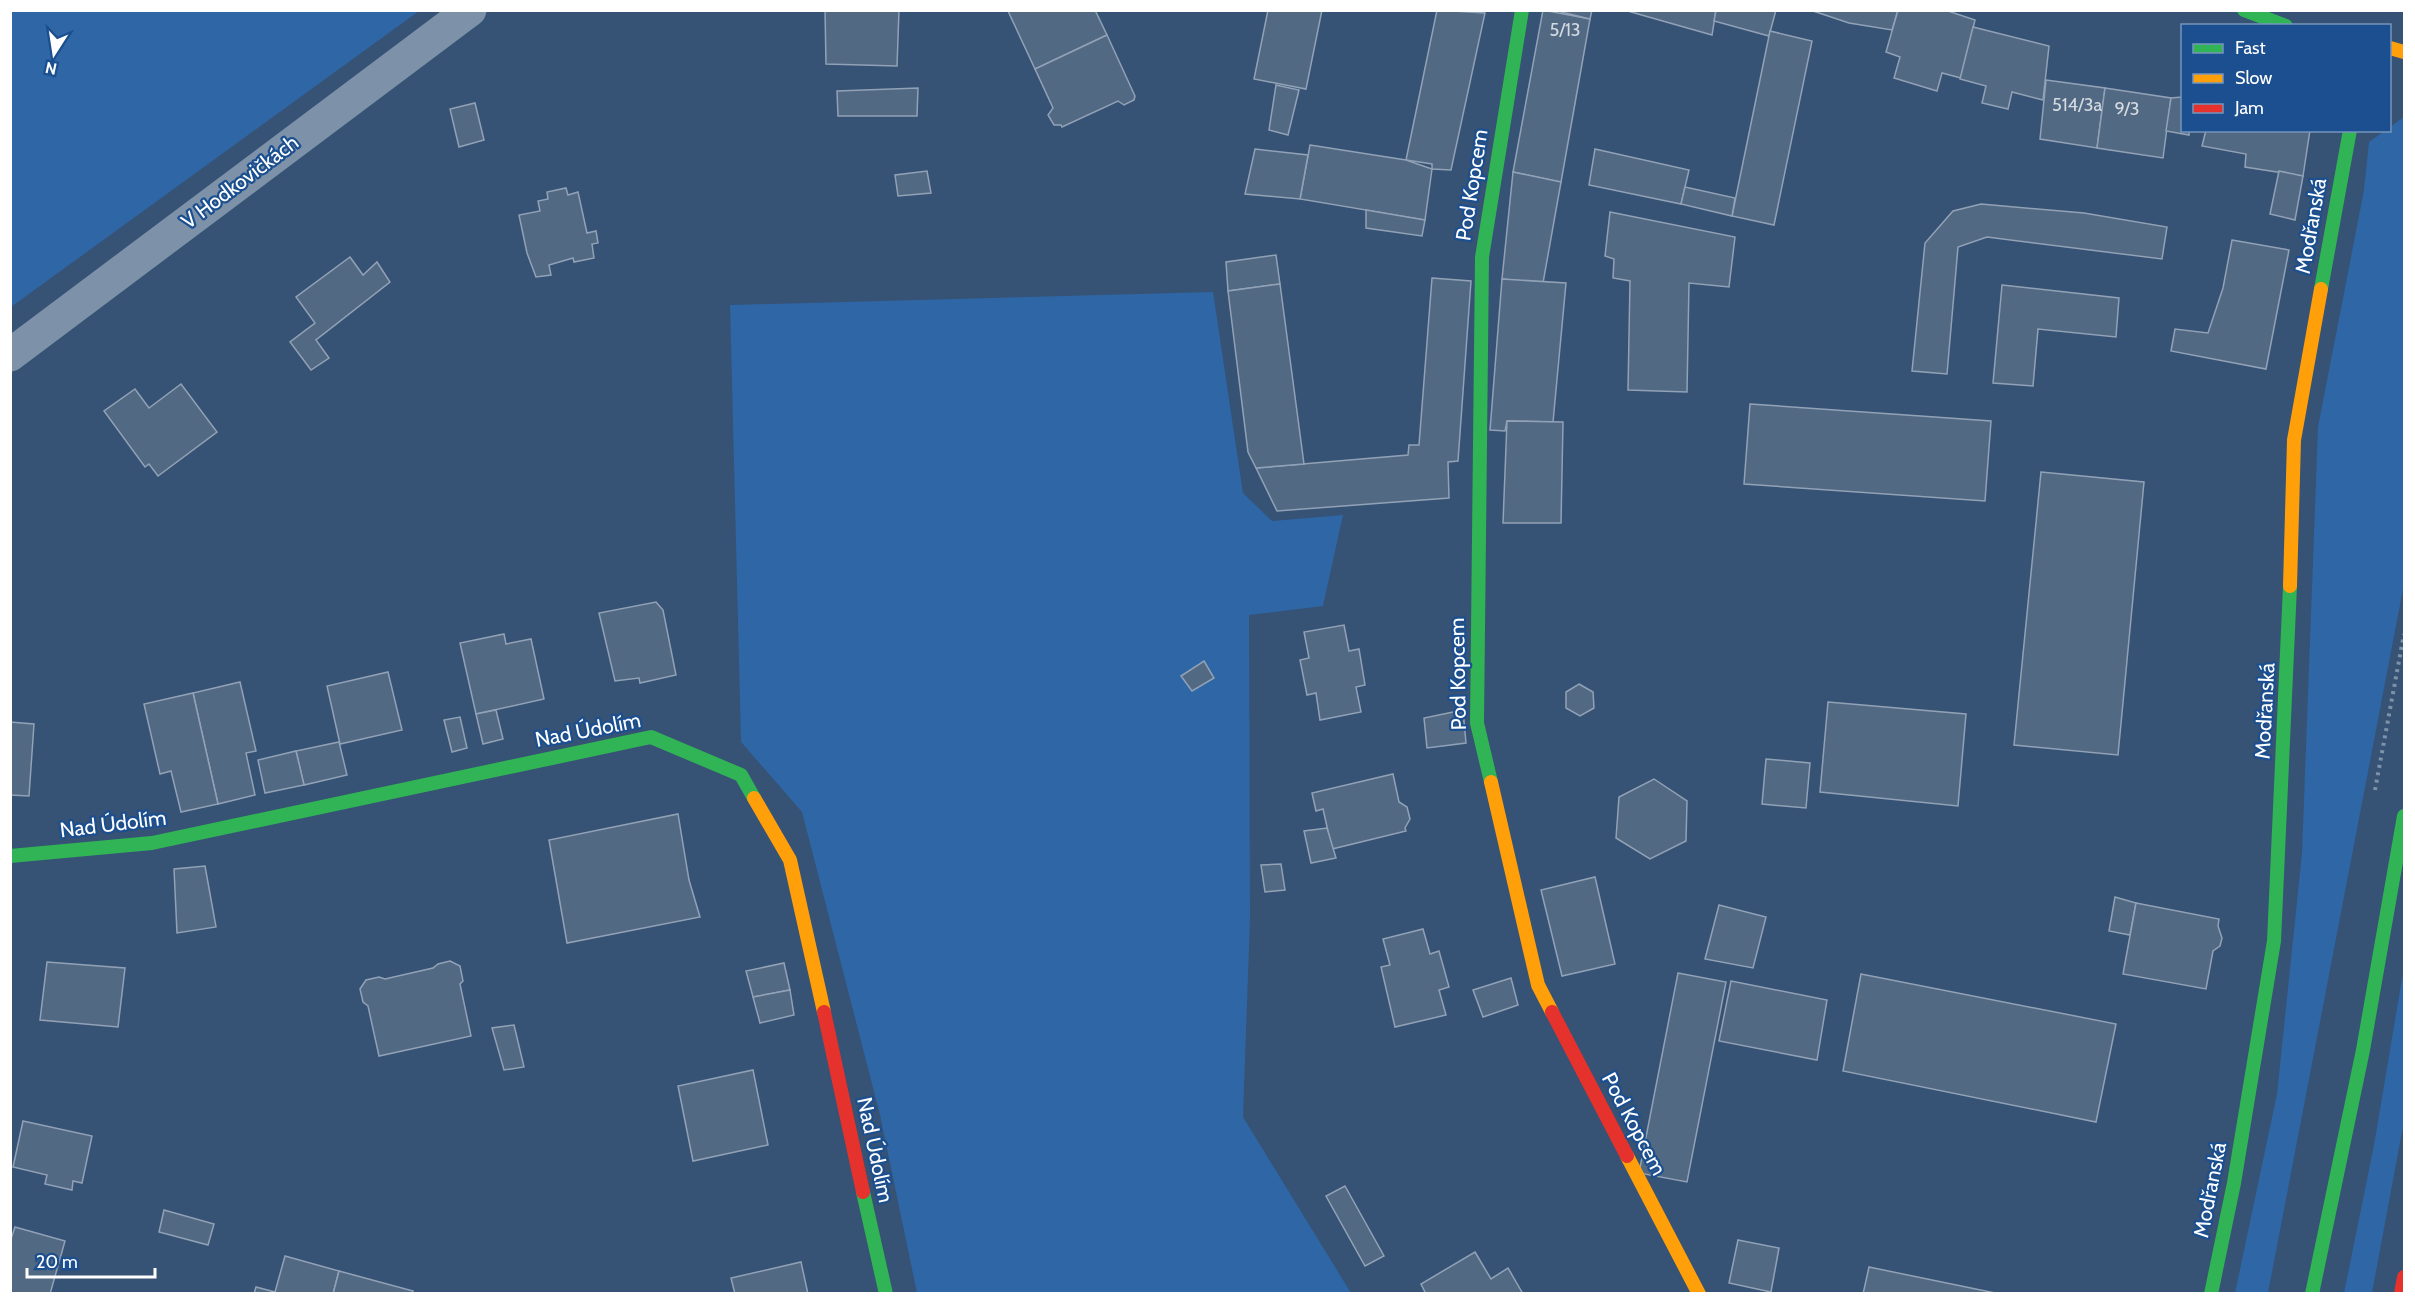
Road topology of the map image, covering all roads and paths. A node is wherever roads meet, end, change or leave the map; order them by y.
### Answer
1 (470, 10) edge
2 (1522, 10) edge
3 (2242, 12) edge
4 (2280, 24) edge
5 (2350, 132) edge
6 (10, 355) edge
7 (2404, 816) edge
8 (10, 856) edge
9 (2404, 1277) edge
10 (886, 1293) edge
11 (1699, 1293) edge
12 (2211, 1293) edge
13 (2312, 1293) edge
14 (2401, 1293) edge

1 - 6 street, V Hodkovičkách
2 - 11 street, Pod Kopcem
3 - 4 street
5 - 12 street, Modřanská
7 - 13 street
8 - 10 street, Nad Údolím
9 - 14 street

